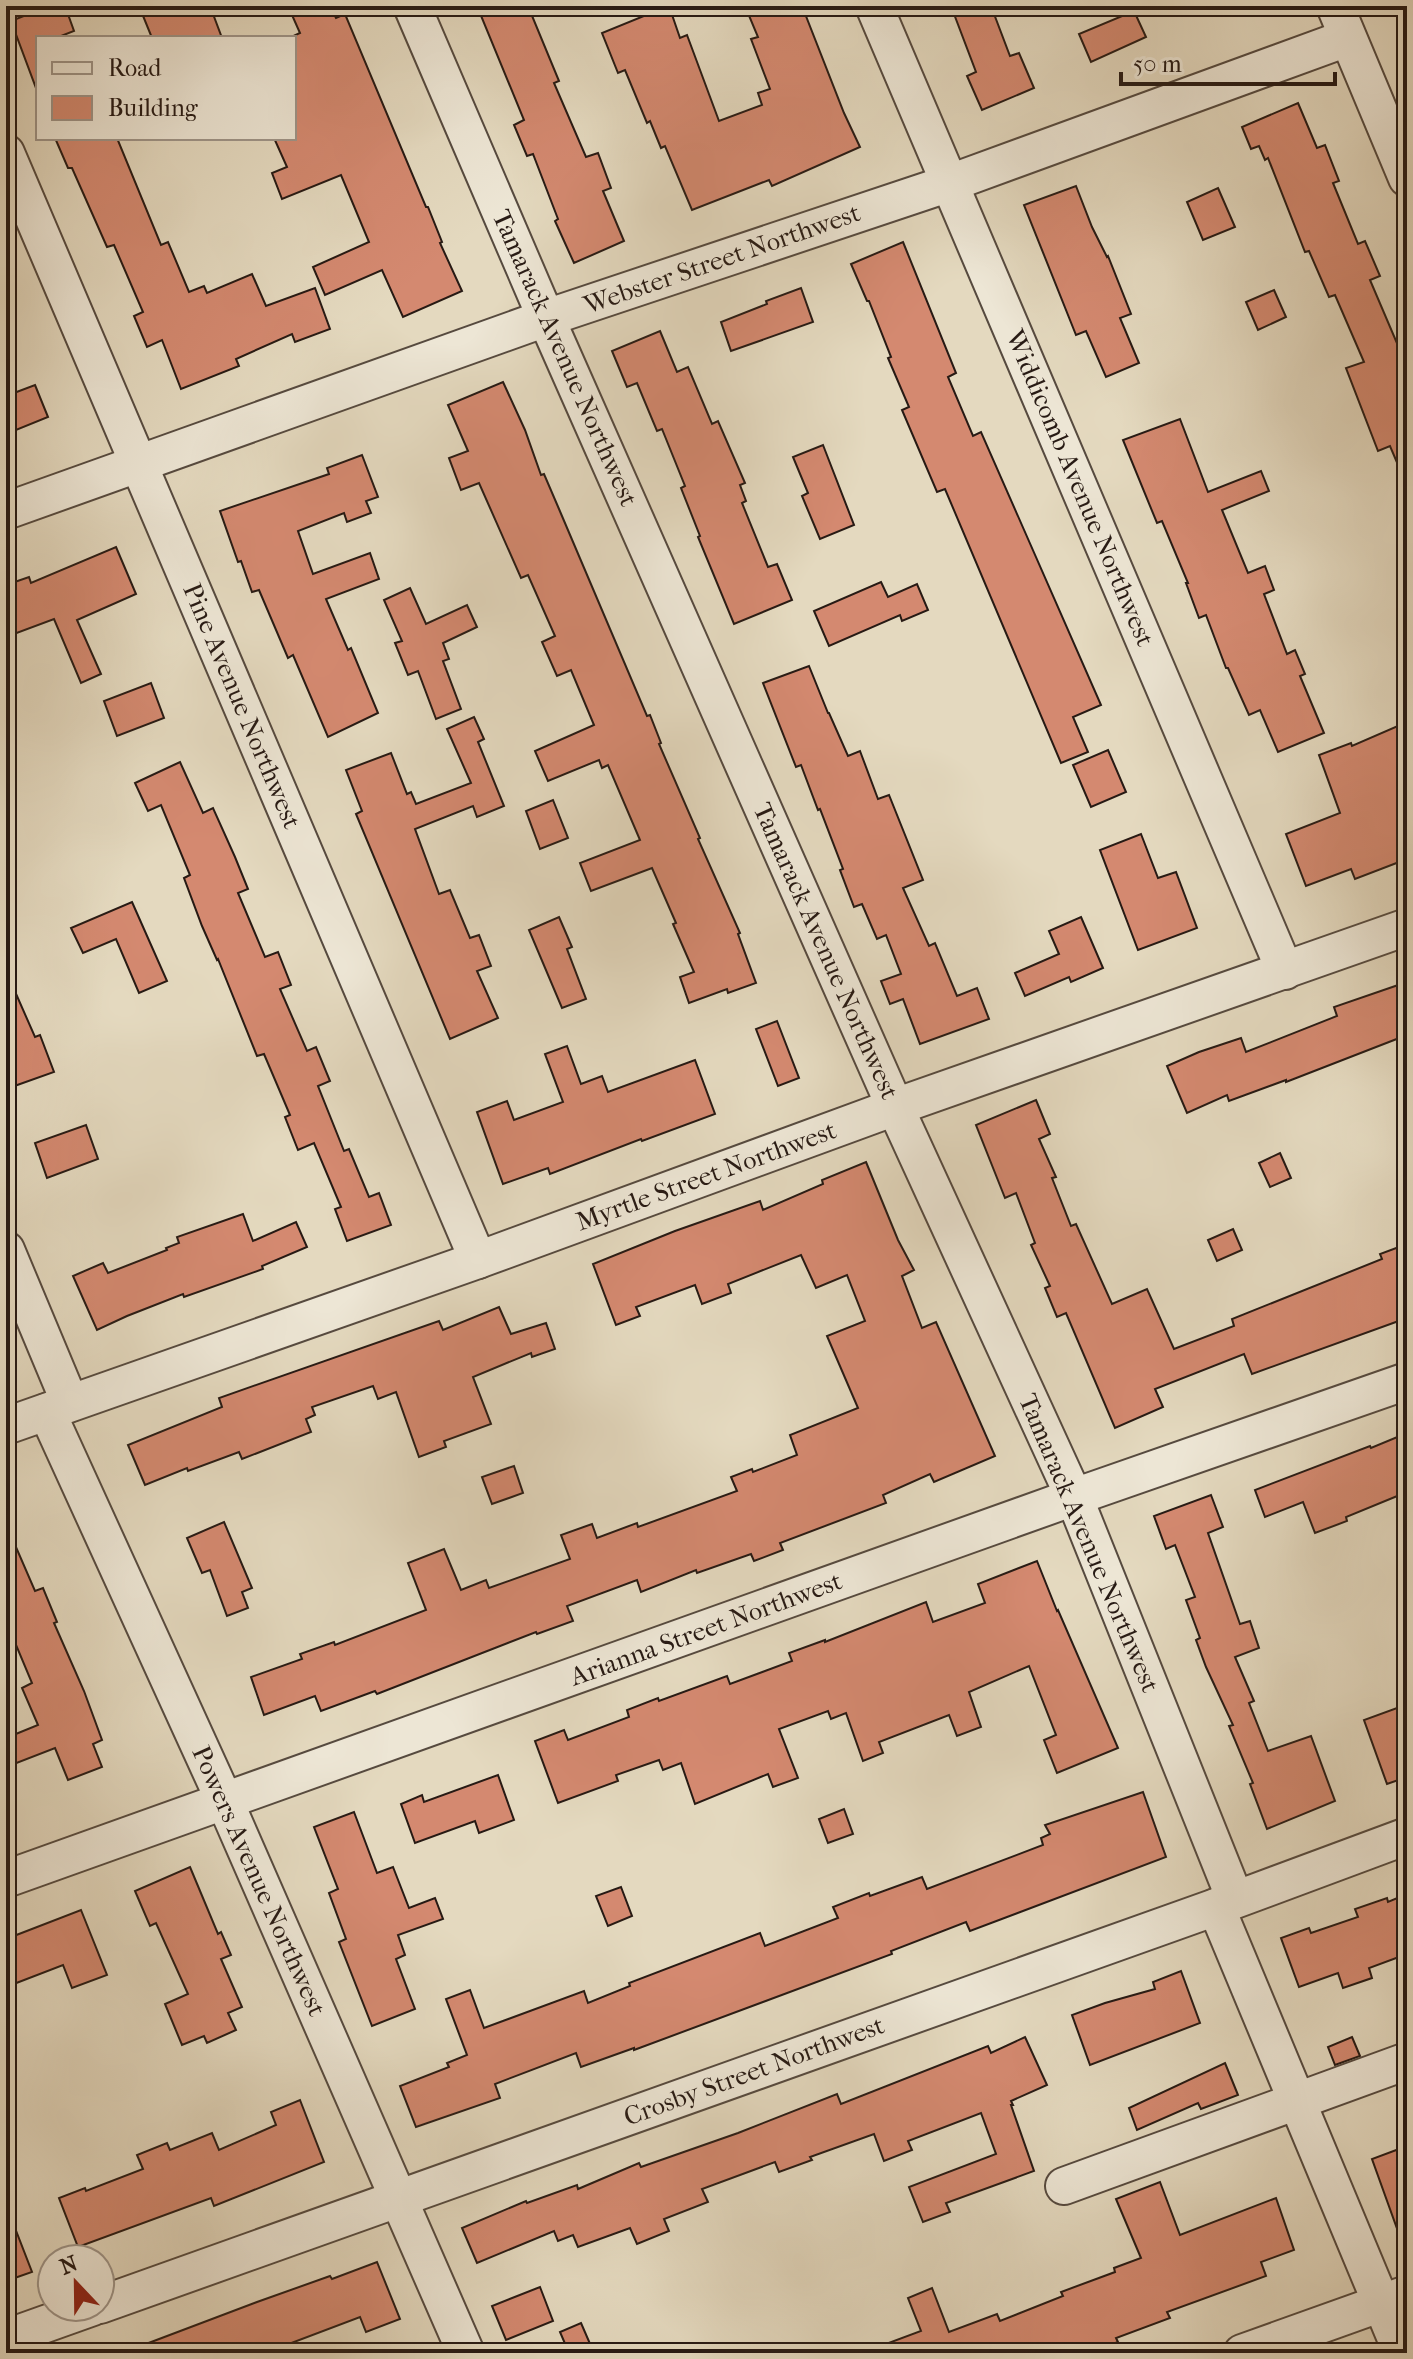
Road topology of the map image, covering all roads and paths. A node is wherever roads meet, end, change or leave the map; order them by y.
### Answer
1 (412, 6) edge
2 (874, 6) edge
3 (1341, 22) edge
4 (6, 153) edge
5 (1407, 178) edge
6 (950, 183) junction
7 (546, 318) junction
8 (139, 464) junction
9 (6, 511) edge
10 (1407, 927) edge
11 (1285, 971) junction
12 (895, 1107) junction
13 (6, 1250) edge
14 (478, 1260) junction
15 (1407, 1381) edge
16 (58, 1408) junction
17 (6, 1426) edge
18 (1074, 1497) junction
19 (225, 1802) junction
20 (1407, 1836) edge
21 (6, 1879) edge
22 (1226, 1903) junction
23 (1407, 2061) edge
24 (1297, 2101) junction
25 (1064, 2186) dead end
26 (398, 2198) junction
27 (116, 2299) edge
28 (1394, 2299) edge
29 (48, 2323) edge
30 (6, 2338) edge
31 (466, 2353) edge
32 (1242, 2353) edge
33 (1402, 2353) edge

1 - 7 street, Tamarack Avenue Northwest
2 - 6 street, Widdicomb Avenue Northwest
3 - 5 street
3 - 6 street, Webster Street Northwest
4 - 8 street, Pine Avenue Northwest
6 - 7 street, Webster Street Northwest
6 - 11 street, Widdicomb Avenue Northwest
7 - 8 street, Webster Street Northwest
7 - 12 street, Tamarack Avenue Northwest
8 - 9 street, Webster Street Northwest
8 - 14 street, Pine Avenue Northwest
10 - 11 street, Myrtle Street Northwest
11 - 12 street, Myrtle Street Northwest
12 - 14 street, Myrtle Street Northwest
12 - 18 street, Tamarack Avenue Northwest
13 - 16 street, Powers Avenue Northwest
14 - 16 street, Myrtle Street Northwest
15 - 18 street, Arianna Street Northwest
16 - 17 street, Myrtle Street Northwest
16 - 19 street, Powers Avenue Northwest
18 - 19 street, Arianna Street Northwest
18 - 22 street, Tamarack Avenue Northwest
19 - 21 street, Arianna Street Northwest
19 - 26 street, Powers Avenue Northwest
20 - 22 street, Crosby Street Northwest
22 - 24 street, Tamarack Avenue Northwest
22 - 26 street, Crosby Street Northwest
23 - 24 street
24 - 25 street
24 - 28 street, Tamarack Avenue Northwest
26 - 27 street, Crosby Street Northwest
26 - 31 street, Powers Avenue Northwest
28 - 32 street
28 - 33 street, Tamarack Avenue Northwest
29 - 30 street

